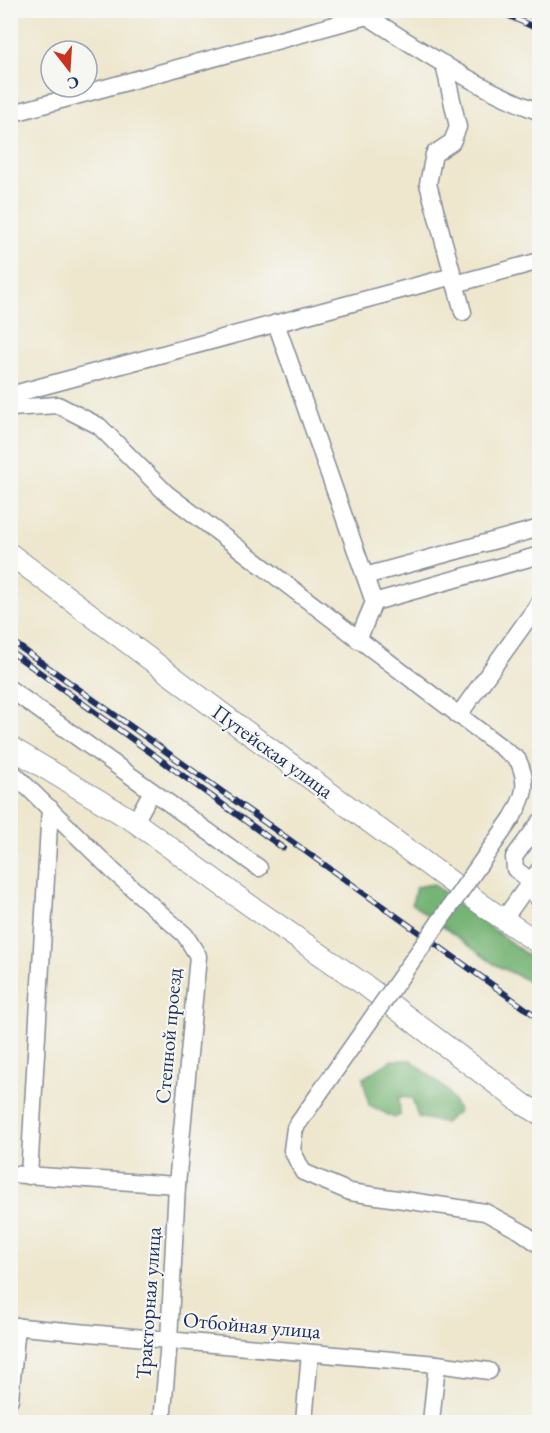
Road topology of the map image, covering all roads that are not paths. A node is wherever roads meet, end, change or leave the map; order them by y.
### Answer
1 (444, 64) junction
2 (540, 112) edge
3 (10, 114) edge
4 (540, 261) edge
5 (454, 280) junction
6 (463, 312) dead end
7 (276, 323) junction
8 (10, 395) edge
9 (10, 408) edge
10 (540, 528) edge
11 (10, 554) edge
12 (540, 555) edge
13 (364, 576) junction
14 (374, 602) junction
15 (540, 602) edge
16 (358, 640) junction
17 (10, 689) edge
18 (458, 716) junction
19 (10, 747) edge
20 (10, 770) edge
21 (152, 791) junction
22 (50, 808) junction
23 (135, 822) junction
24 (540, 822) edge
25 (259, 868) dead end
26 (535, 875) edge
27 (540, 901) edge
28 (503, 920) junction
29 (540, 944) edge
30 (540, 1114) edge
31 (10, 1174) edge
32 (29, 1176) junction
33 (177, 1185) junction
34 (540, 1245) edge
35 (14, 1326) edge
36 (170, 1341) junction
37 (310, 1353) junction
38 (437, 1364) junction
39 (489, 1371) dead end
40 (11, 1391) edge
41 (10, 1399) edge
42 (162, 1422) edge
43 (304, 1422) edge
44 (431, 1422) edge

1 - 2 street
1 - 3 street
1 - 5 street
4 - 5 street
5 - 6 street
5 - 7 street
7 - 8 street
7 - 13 street
9 - 16 street
10 - 13 street
11 - 28 main road, Путейская улица
12 - 14 street
13 - 14 street
14 - 16 street
15 - 18 street
16 - 18 street
17 - 21 street
18 - 34 street, bridge
19 - 23 main road
20 - 22 street, Степной проезд
21 - 23 street
21 - 25 street
22 - 32 street
22 - 33 street, Степной проезд
23 - 30 main road
24 - 26 street
26 - 27 street
26 - 28 street
28 - 29 main road, Путейская улица
31 - 32 street
32 - 33 street
33 - 36 street, Тракторная улица
35 - 36 street, Отбойная улица
35 - 40 street
36 - 37 street, Отбойная улица
36 - 42 street, Тракторная улица
37 - 38 street, Отбойная улица
37 - 43 street
38 - 39 street, Отбойная улица
38 - 44 street
40 - 41 street

